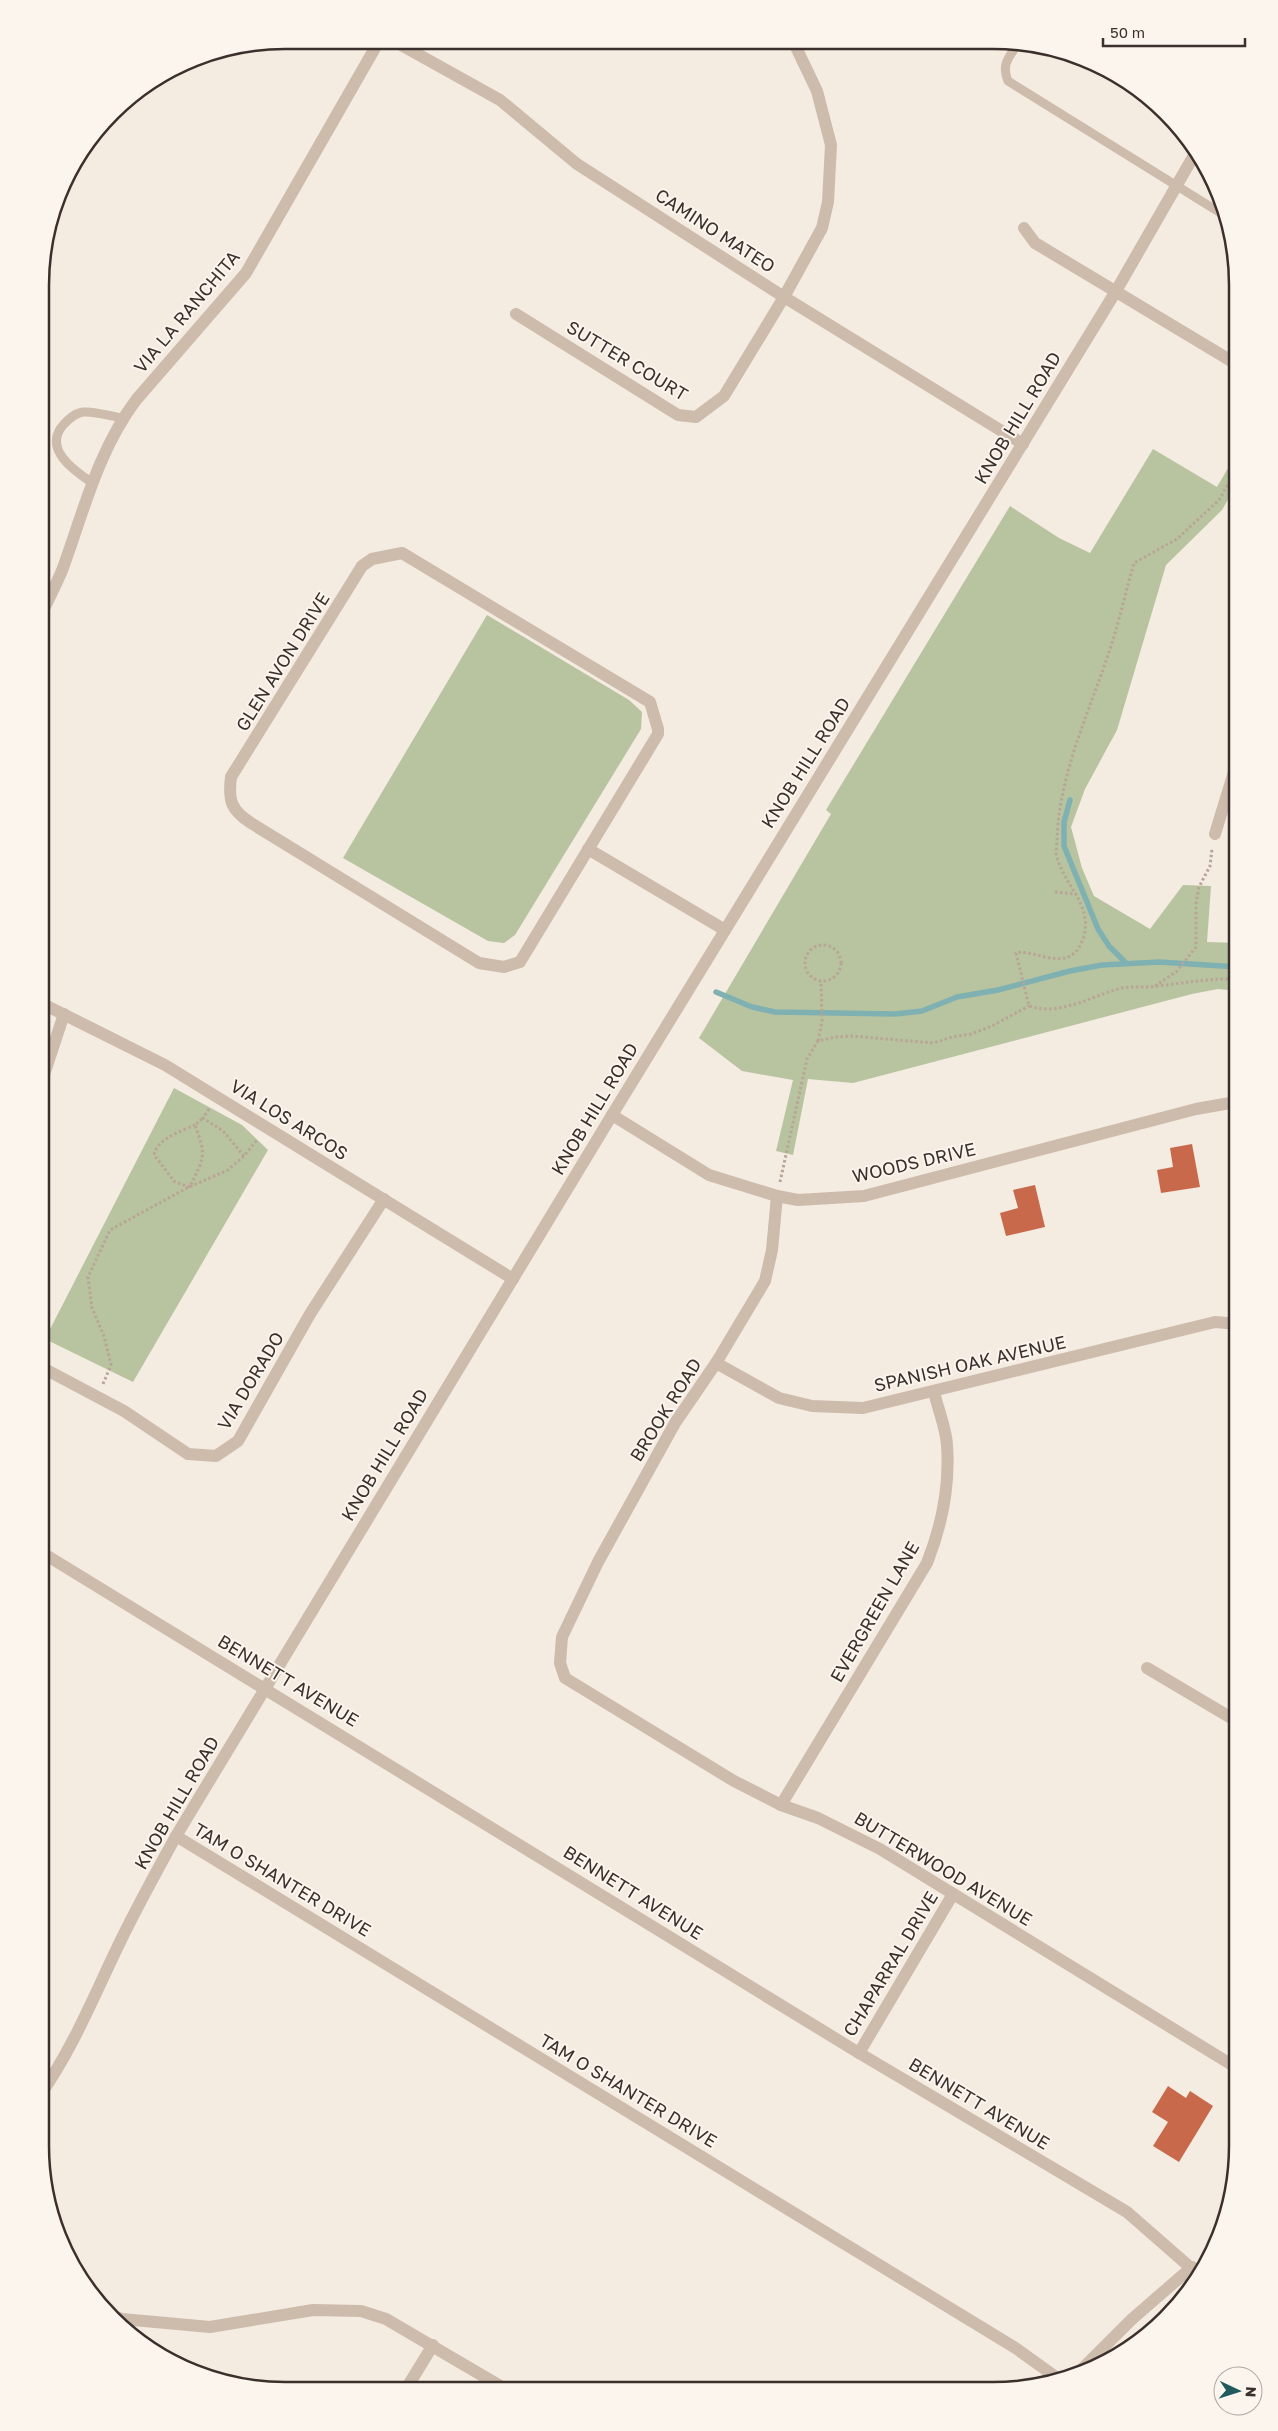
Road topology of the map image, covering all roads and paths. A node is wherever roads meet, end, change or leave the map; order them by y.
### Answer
1 (374, 49) edge
2 (408, 49) edge
3 (797, 49) edge
4 (1013, 50) edge
5 (1192, 159) edge
6 (1177, 186) junction
7 (1218, 211) edge
8 (1024, 228) dead end
9 (1116, 291) junction
10 (784, 297) junction
11 (516, 314) dead end
12 (1229, 359) edge
13 (122, 418) junction
14 (1023, 444) junction
15 (91, 482) junction
16 (1229, 483) edge
17 (49, 598) edge
18 (1229, 788) edge
19 (1215, 834) joint
20 (588, 849) junction
21 (1055, 892) dead end
22 (1077, 894) junction
23 (725, 930) junction
24 (1229, 979) edge
25 (821, 981) junction
26 (1155, 986) junction
27 (1029, 1006) junction
28 (49, 1007) edge
29 (64, 1014) junction
30 (818, 1040) junction
31 (49, 1060) edge
32 (217, 1097) junction
33 (1229, 1104) edge
34 (612, 1115) junction
35 (203, 1118) junction
36 (195, 1125) junction
37 (266, 1127) junction
38 (244, 1156) junction
39 (190, 1187) junction
40 (777, 1196) junction
41 (384, 1199) junction
42 (513, 1278) junction
43 (1229, 1323) edge
44 (716, 1363) junction
45 (49, 1371) edge
46 (934, 1392) junction
47 (98, 1397) junction
48 (49, 1557) edge
49 (562, 1637) joint
50 (1147, 1668) dead end
51 (265, 1688) junction
52 (1229, 1717) edge
53 (782, 1805) junction
54 (176, 1836) junction
55 (953, 1894) junction
56 (859, 2052) junction
57 (1229, 2063) edge
58 (49, 2082) edge
59 (1194, 2270) edge
60 (1191, 2274) edge
61 (126, 2321) edge
62 (433, 2345) junction
63 (1090, 2362) edge
64 (1052, 2374) edge
65 (410, 2382) edge
66 (494, 2382) edge

1 - 13 street, VIA LA RANCHITA
2 - 10 street, CAMINO MATEO
3 - 10 street, SUTTER COURT
4 - 6 lane
5 - 6 street, KNOB HILL ROAD
6 - 7 lane
6 - 9 street, KNOB HILL ROAD
8 - 9 street
9 - 12 street
9 - 14 street, KNOB HILL ROAD
10 - 11 street, SUTTER COURT
10 - 14 street, CAMINO MATEO
13 - 15 street, VIA LA RANCHITA
13 - 15 lane
14 - 23 street, KNOB HILL ROAD
15 - 17 street, VIA LA RANCHITA
16 - 22 path
18 - 19 street
19 - 26 path
20 - 20 street, GLEN AVON DRIVE
20 - 23 street
21 - 22 path
22 - 27 path
23 - 34 street, KNOB HILL ROAD
24 - 26 path
25 - 25 path
25 - 30 path
26 - 27 path
27 - 30 path
28 - 29 street, VIA LOS ARCOS
29 - 31 street
29 - 32 street, VIA LOS ARCOS
30 - 40 path
32 - 35 path
32 - 37 street, VIA LOS ARCOS
33 - 40 street, WOODS DRIVE
34 - 40 street, WOODS DRIVE
34 - 42 street, KNOB HILL ROAD
35 - 36 path
35 - 38 path
36 - 39 path
36 - 39 path
37 - 38 path
37 - 41 street, VIA LOS ARCOS
38 - 39 path
39 - 47 path
40 - 44 street, BROOK ROAD
41 - 42 street, VIA LOS ARCOS
41 - 47 street, VIA DORADO
42 - 51 street, KNOB HILL ROAD
43 - 46 street, SPANISH OAK AVENUE
44 - 46 street, SPANISH OAK AVENUE
44 - 49 street, BROOK ROAD
45 - 47 street, VIA DORADO
46 - 53 street, EVERGREEN LANE
48 - 51 street, BENNETT AVENUE
49 - 53 street, BUTTERWOOD AVENUE
50 - 52 street
51 - 54 street, KNOB HILL ROAD
51 - 56 street, BENNETT AVENUE
53 - 55 street, BUTTERWOOD AVENUE
54 - 58 street, KNOB HILL ROAD
54 - 64 street, TAM O SHANTER DRIVE
55 - 56 street, CHAPARRAL DRIVE
55 - 57 street, BUTTERWOOD AVENUE
56 - 59 street, BENNETT AVENUE
60 - 63 street
61 - 62 street
62 - 65 street
62 - 66 street

